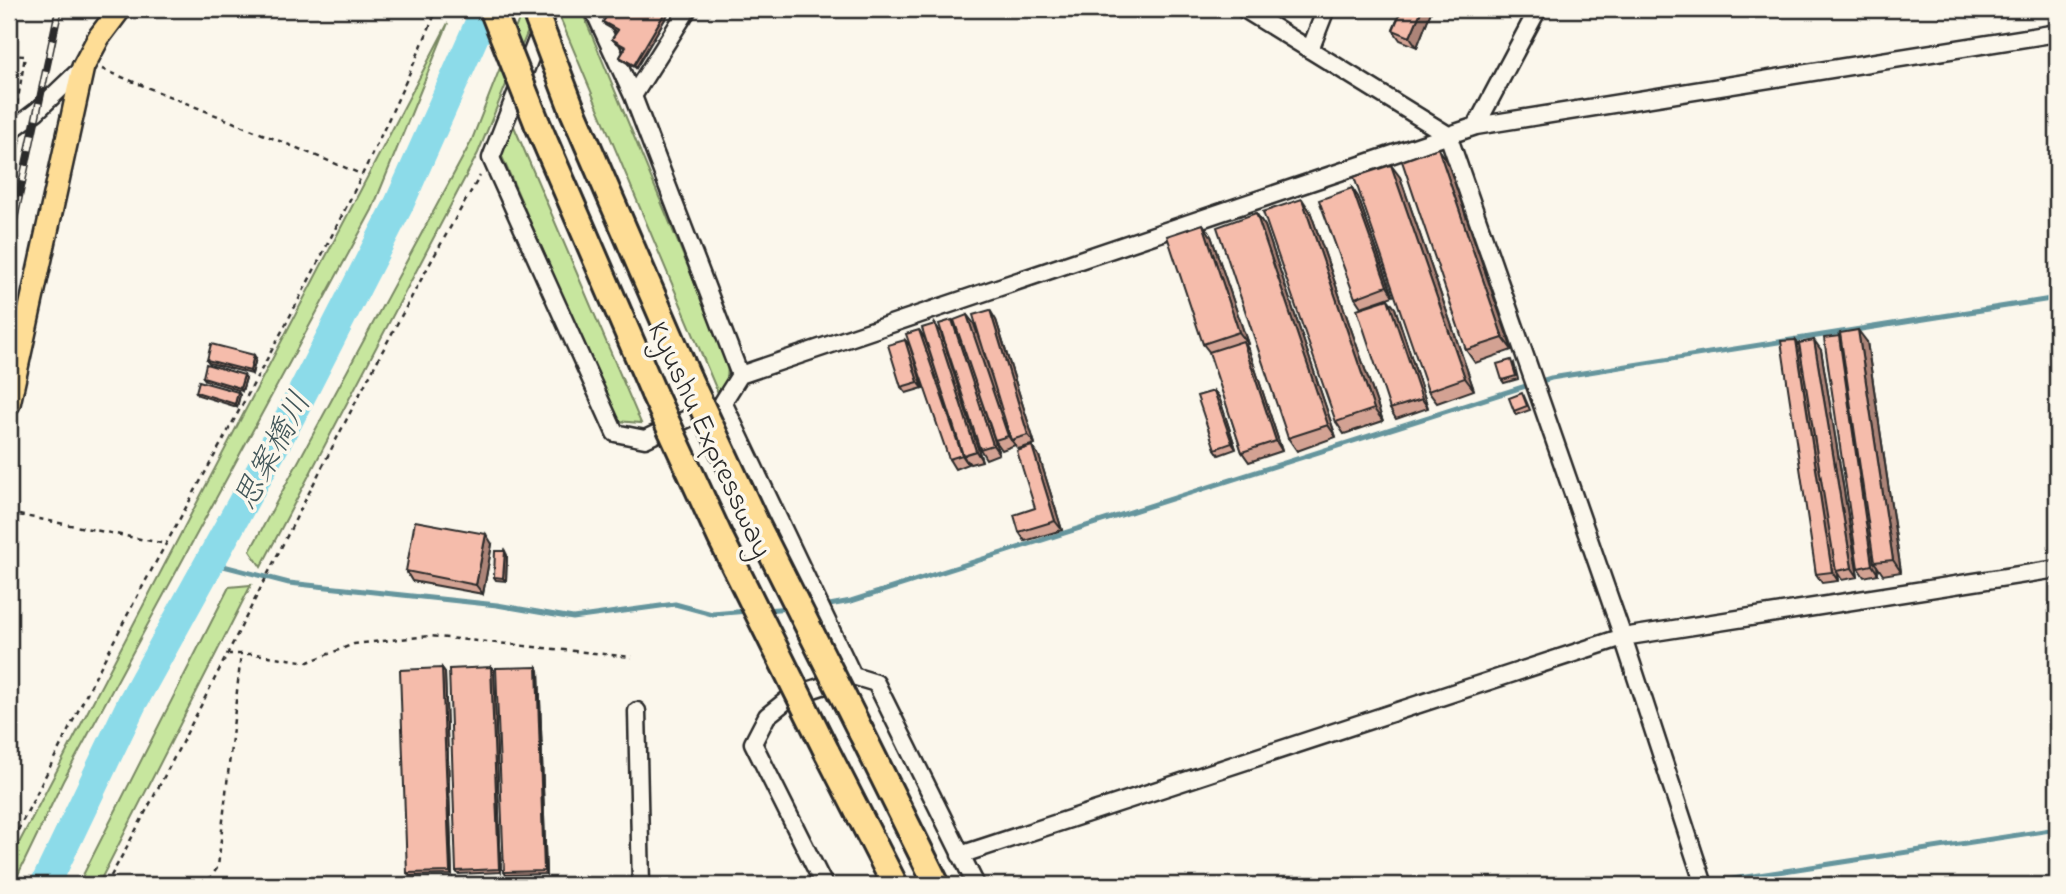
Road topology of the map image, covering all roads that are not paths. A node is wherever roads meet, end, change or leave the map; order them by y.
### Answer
1 (120, 9) edge
2 (492, 9) edge
3 (534, 9) edge
4 (549, 9) edge
5 (593, 9) edge
6 (688, 9) edge
7 (1244, 9) edge
8 (1326, 9) edge
9 (1538, 9) edge
10 (2057, 33) edge
11 (1310, 50) junction
12 (84, 64) junction
13 (633, 96) junction
14 (1476, 126) junction
15 (1448, 135) junction
16 (9, 146) edge
17 (740, 375) junction
18 (723, 402) junction
19 (9, 404) edge
20 (2057, 569) edge
21 (1623, 637) junction
22 (853, 676) junction
23 (637, 711) dead end
24 (960, 855) junction
25 (641, 885) edge
26 (824, 885) edge
27 (895, 885) edge
28 (937, 885) edge
29 (976, 885) edge
30 (1704, 885) edge

1 - 12 main road
2 - 27 highway, Kyushu Expressway, bridge
3 - 28 highway, Kyushu Expressway, bridge
4 - 18 street
5 - 13 street
6 - 13 street
7 - 11 street
8 - 11 street
9 - 14 street
10 - 14 street
11 - 15 street
12 - 16 street
12 - 19 main road
13 - 17 street
14 - 15 street
15 - 17 street
15 - 21 street
17 - 18 street
18 - 22 street
20 - 21 street
21 - 24 street
21 - 30 street
22 - 24 street
22 - 26 street
23 - 25 street
24 - 29 street

